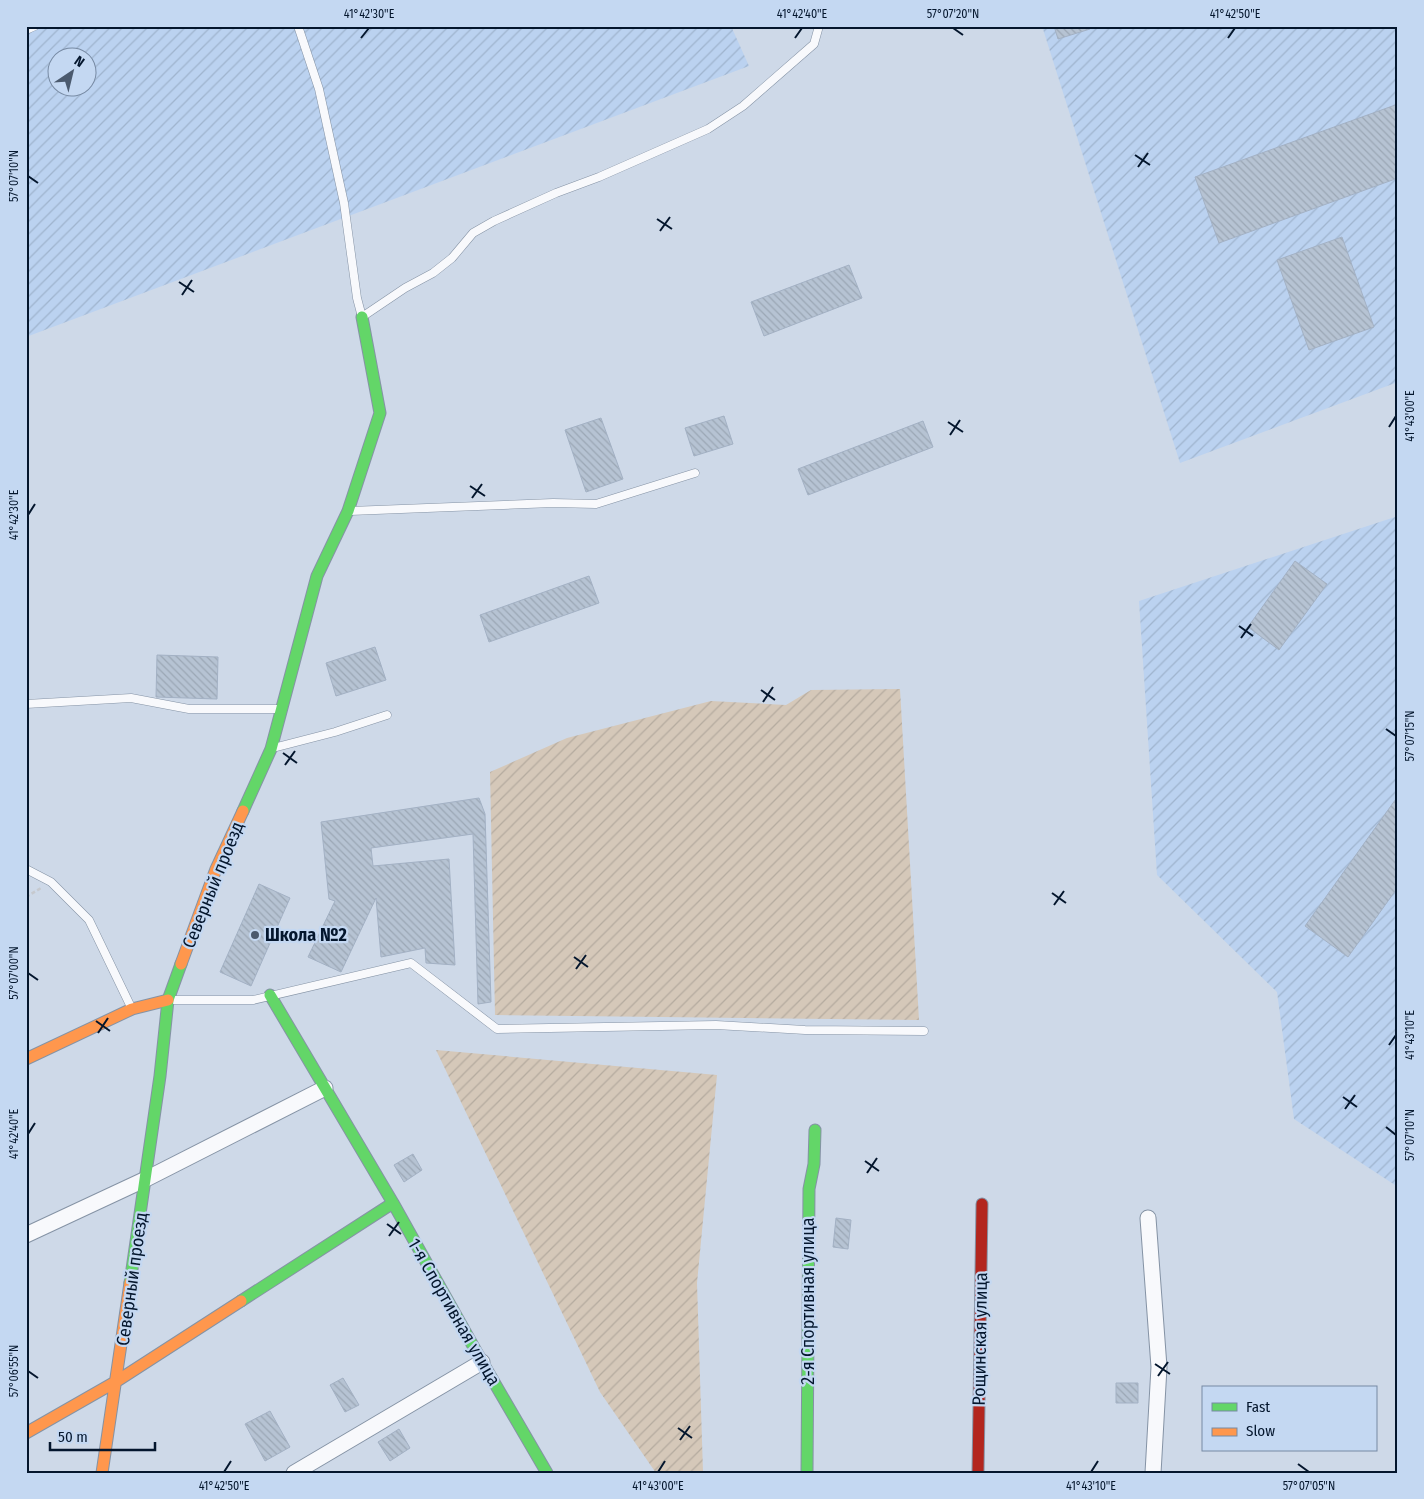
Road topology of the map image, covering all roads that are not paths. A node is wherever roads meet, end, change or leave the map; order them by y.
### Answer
1 (35, 26) edge
2 (298, 26) edge
3 (819, 26) edge
4 (26, 30) edge
5 (362, 317) junction
6 (694, 473) dead end
7 (348, 511) junction
8 (26, 704) edge
9 (282, 709) junction
10 (387, 715) dead end
11 (271, 749) junction
12 (26, 869) edge
13 (270, 995) junction
14 (168, 1000) junction
15 (132, 1009) junction
16 (924, 1030) dead end
17 (26, 1058) edge
18 (324, 1088) junction
19 (815, 1130) dead end
20 (146, 1179) junction
21 (393, 1204) junction
22 (982, 1204) dead end
23 (1148, 1218) dead end
24 (26, 1235) edge
25 (482, 1362) junction
26 (117, 1381) junction
27 (26, 1433) edge
28 (102, 1473) edge
29 (294, 1473) edge
30 (547, 1473) edge
31 (806, 1473) edge
32 (978, 1473) edge
33 (1153, 1473) edge

1 - 4 lane
2 - 5 lane
3 - 5 lane
5 - 7 street, Северный проезд
6 - 7 lane
7 - 9 street, Северный проезд
8 - 9 lane
9 - 11 street, Северный проезд
10 - 11 lane
11 - 14 street, Северный проезд
12 - 15 lane
13 - 14 lane
13 - 16 lane
13 - 18 street, 1-я Спортивная улица
14 - 15 street
14 - 20 street, Северный проезд
15 - 17 street
18 - 20 street
18 - 21 street, 1-я Спортивная улица
19 - 31 street, 2-я Спортивная улица
20 - 24 street
20 - 26 street, Северный проезд
21 - 25 street, 1-я Спортивная улица
21 - 26 street
22 - 32 street, Рощинская улица
23 - 33 street
25 - 29 street
25 - 30 street, 1-я Спортивная улица
26 - 27 street
26 - 28 street, Северный проезд

